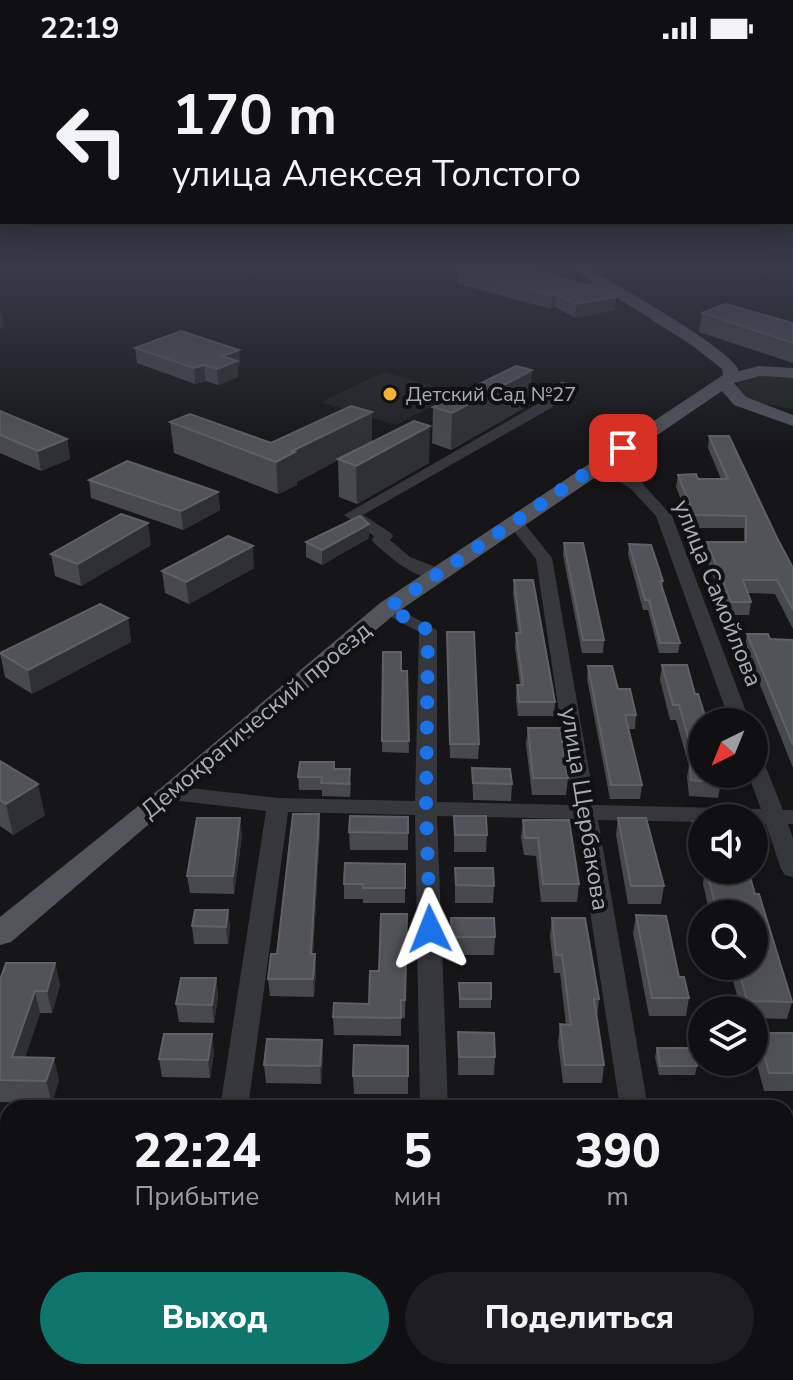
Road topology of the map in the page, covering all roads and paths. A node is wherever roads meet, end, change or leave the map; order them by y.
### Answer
1 (672, 327) edge
2 (699, 343) junction
3 (793, 372) edge
4 (726, 382) junction
5 (567, 384) dead end
6 (761, 409) junction
7 (679, 410) junction
8 (793, 413) edge
9 (793, 421) edge
10 (600, 463) junction
11 (514, 521) junction
12 (437, 574) junction
13 (388, 608) junction
14 (735, 708) edge
15 (768, 787) edge
16 (172, 793) junction
17 (278, 805) junction
18 (426, 809) junction
19 (586, 813) junction
20 (784, 817) edge
21 (793, 869) edge
22 (0, 934) edge
23 (235, 1100) edge
24 (434, 1100) edge
25 (633, 1100) edge

1 - 2 main road
2 - 3 main road
2 - 4 main road
3 - 4 main road, Демократический проезд
4 - 6 main road
4 - 7 main road, Демократический проезд
5 - 12 street
6 - 7 main road
6 - 8 main road
6 - 9 main road
7 - 10 main road, Демократический проезд
10 - 11 main road, Демократический проезд
10 - 14 street, улица Самойлова
11 - 12 main road, Демократический проезд
11 - 19 street, улица Щербакова
12 - 13 main road, Демократический проезд
13 - 16 main road, Демократический проезд
13 - 18 street
15 - 20 street
16 - 17 street
16 - 22 main road, Демократический проезд
17 - 18 street
17 - 23 street
18 - 19 street
18 - 24 street
19 - 20 street
19 - 25 street, улица Щербакова
20 - 21 street

